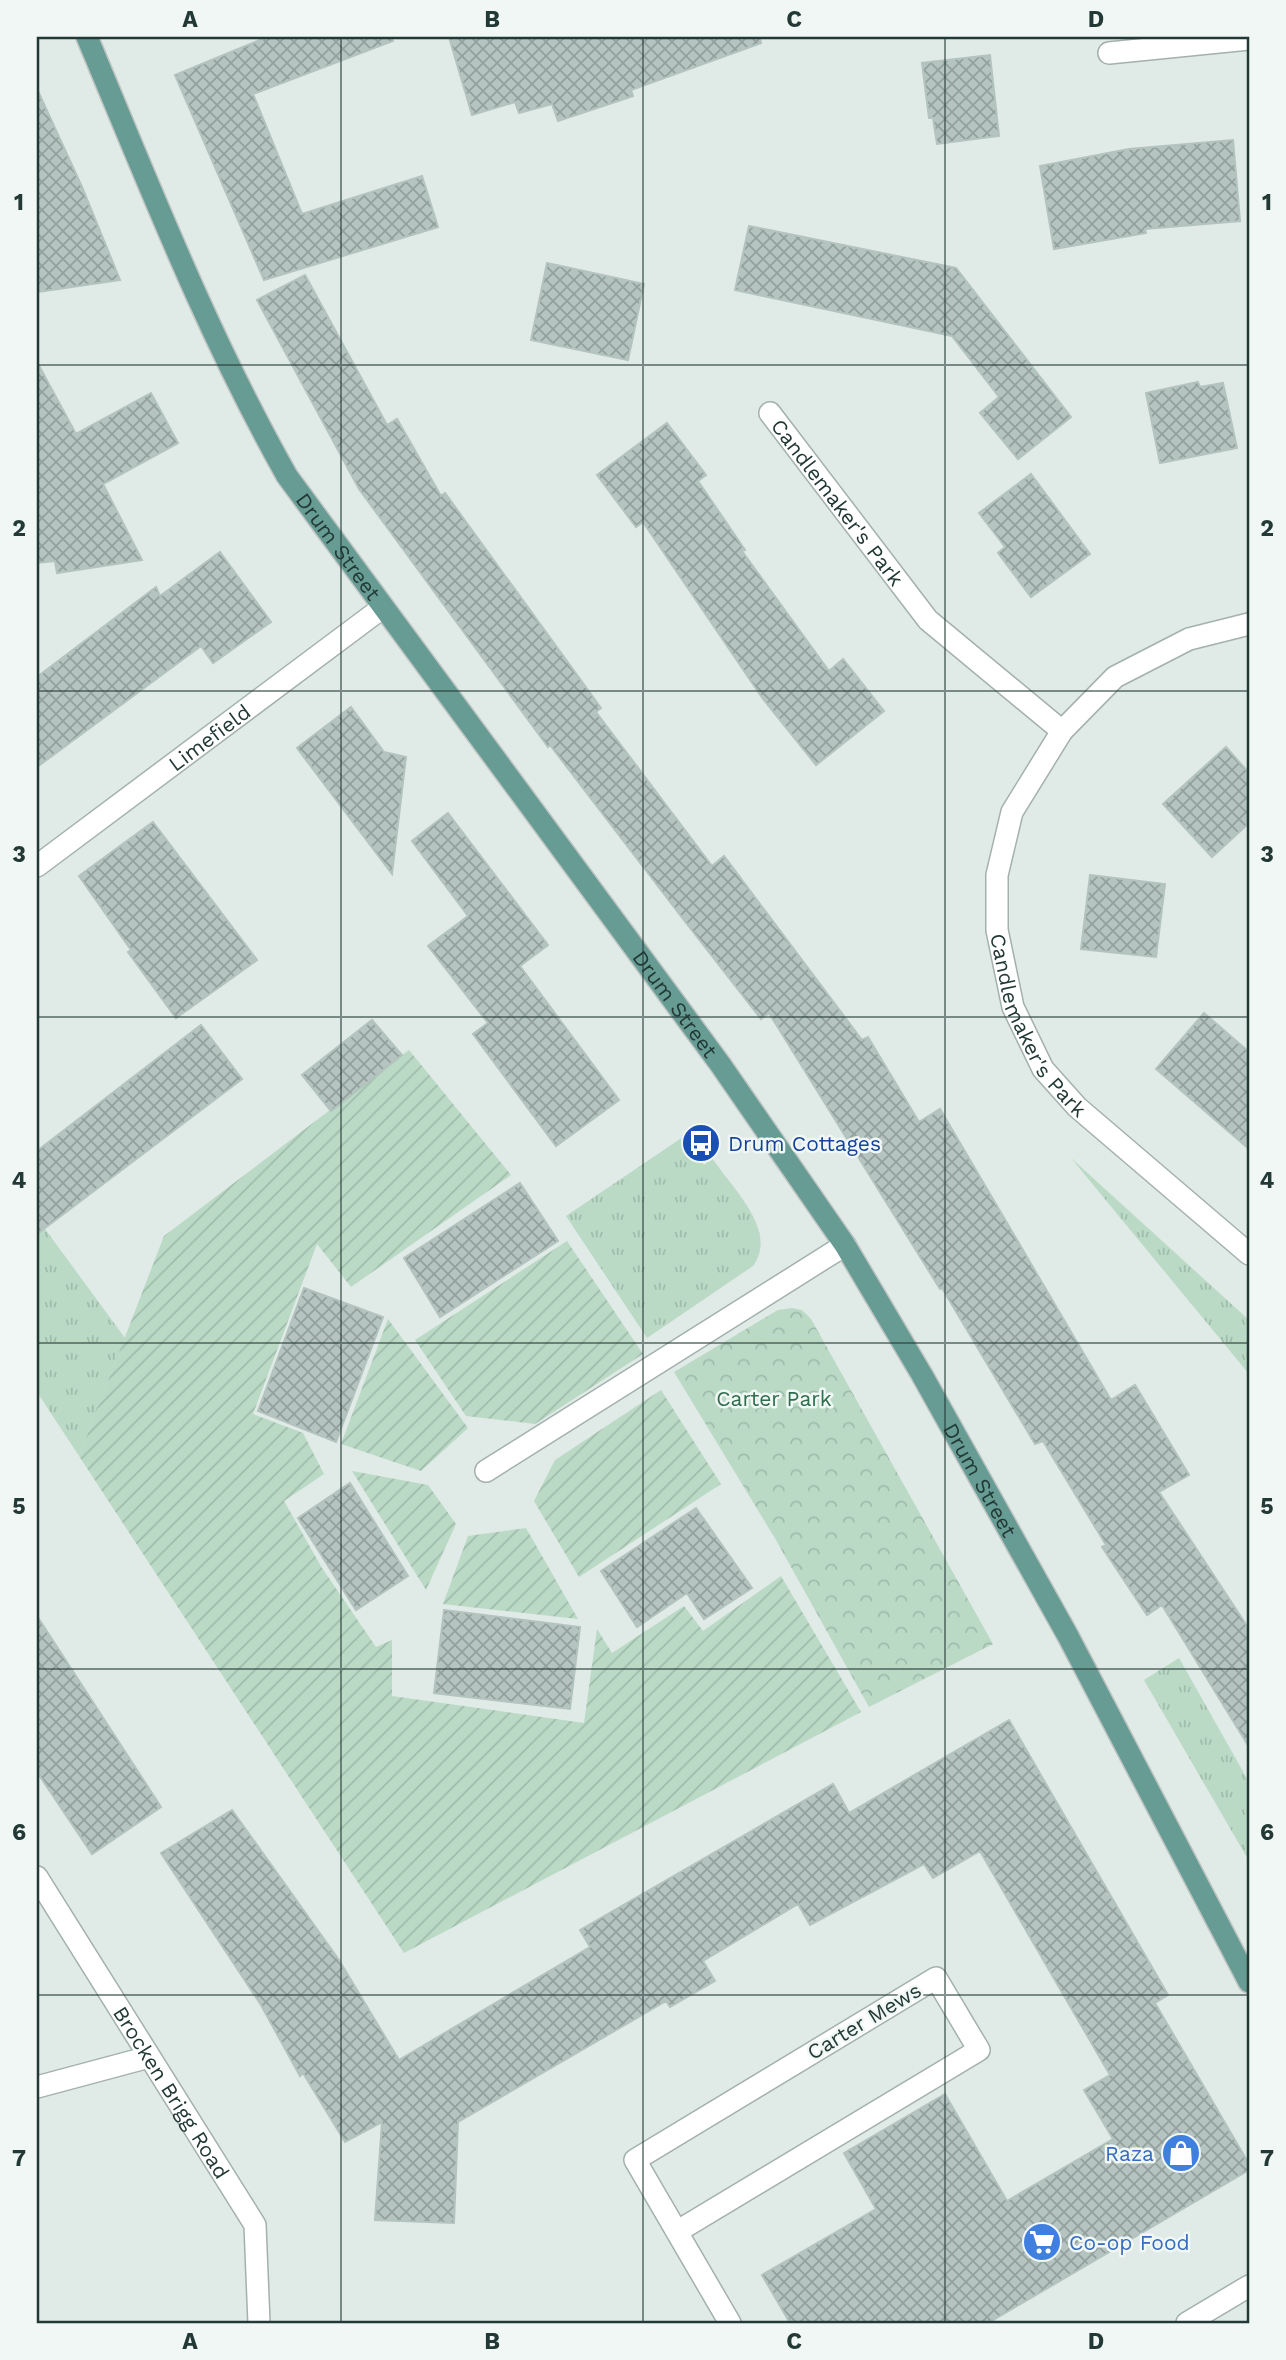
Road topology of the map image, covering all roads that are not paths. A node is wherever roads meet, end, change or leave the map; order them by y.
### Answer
1 (87, 37) edge
2 (1249, 39) edge
3 (1109, 53) dead end
4 (770, 413) dead end
5 (382, 607) junction
6 (1249, 624) edge
7 (1062, 731) junction
8 (37, 866) edge
9 (845, 1245) junction
10 (1249, 1254) edge
11 (486, 1471) dead end
12 (37, 1877) edge
13 (1243, 1958) edge
14 (1249, 1982) edge
15 (149, 2057) junction
16 (37, 2087) edge
17 (678, 2231) junction
18 (1249, 2286) edge
19 (259, 2323) edge
20 (730, 2323) edge
21 (1187, 2323) edge

1 - 5 main road, Drum Street
2 - 3 street
4 - 7 street, Candlemaker's Park
5 - 8 street, Limefield
5 - 9 main road, Drum Street
6 - 7 street, Candlemaker's Park
7 - 10 street, Candlemaker's Park
9 - 11 street
9 - 13 main road, Drum Street
12 - 15 street, Brocken Brigg Road
13 - 14 main road, Drum Street
15 - 16 street
15 - 19 street, Brocken Brigg Road
17 - 17 street, Carter Mews
17 - 20 street, Carter Mews
18 - 21 street

